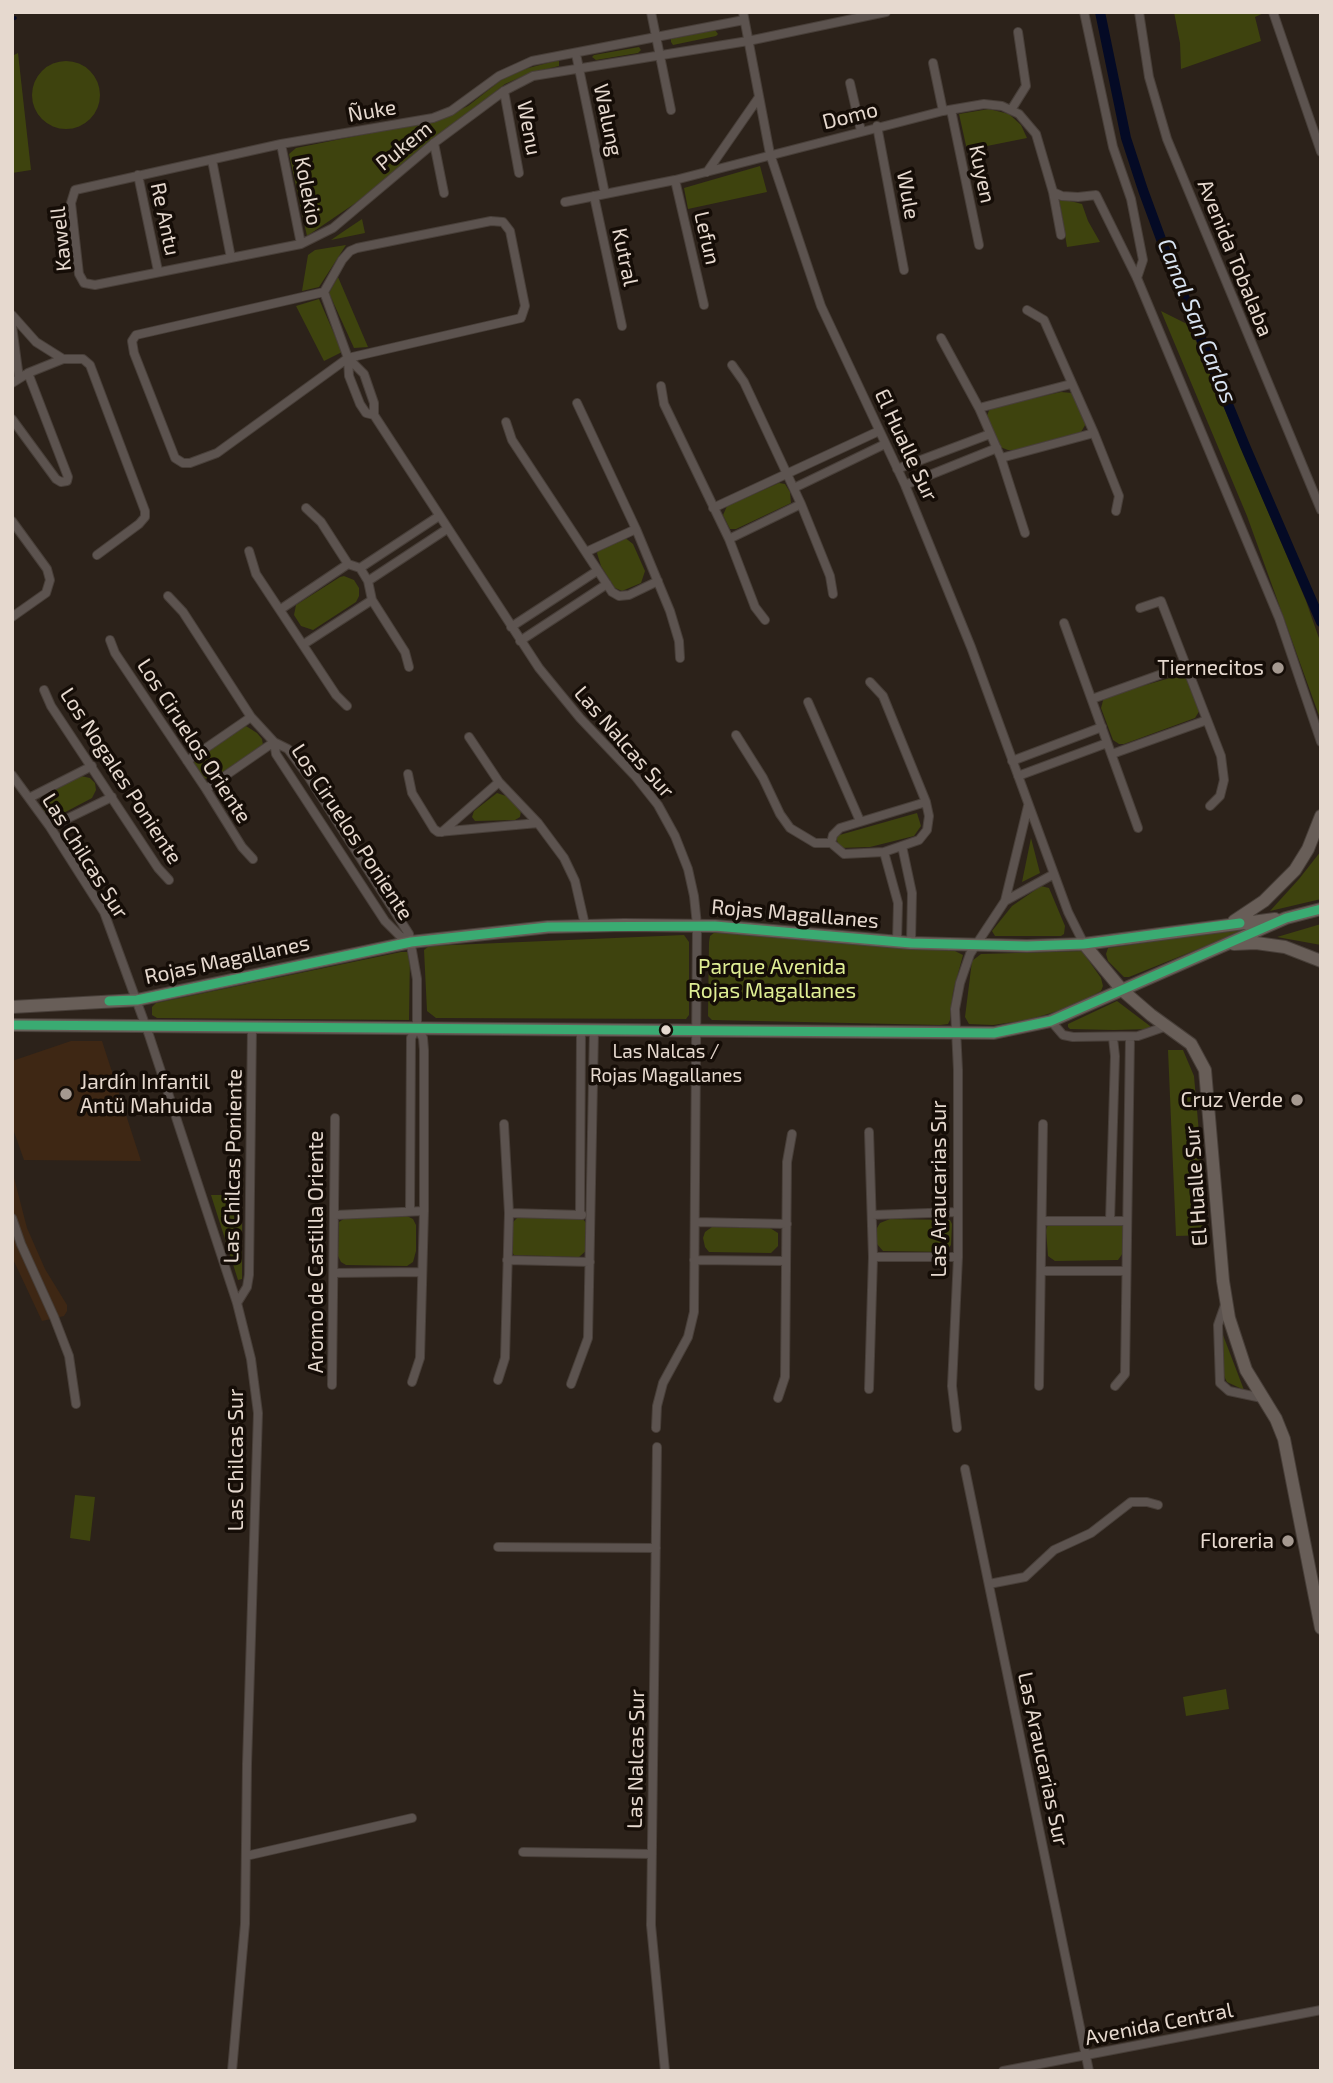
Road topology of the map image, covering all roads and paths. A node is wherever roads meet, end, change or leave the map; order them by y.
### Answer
1 (652, 12) edge
2 (886, 12) edge
3 (1084, 12) edge
4 (1139, 12) edge
5 (1273, 12) edge
6 (743, 16) edge
7 (840, 17) edge
8 (1018, 32) dead end
9 (657, 36) junction
10 (748, 41) junction
11 (576, 54) junction
12 (660, 54) junction
13 (933, 63) dead end
14 (579, 69) junction
15 (850, 83) dead end
16 (504, 91) junction
17 (759, 97) junction
18 (671, 110) dead end
19 (947, 110) junction
20 (1011, 110) junction
21 (877, 127) junction
22 (861, 131) junction
23 (434, 144) junction
24 (281, 145) junction
25 (1321, 152) edge
26 (770, 154) junction
27 (212, 160) junction
28 (707, 172) junction
29 (519, 173) dead end
30 (138, 174) junction
31 (675, 180) junction
32 (75, 190) joint
33 (1053, 192) junction
34 (444, 193) dead end
35 (605, 194) junction
36 (594, 196) junction
37 (565, 202) dead end
38 (1061, 235) dead end
39 (301, 244) junction
40 (979, 245) dead end
41 (231, 258) junction
42 (904, 270) dead end
43 (158, 271) junction
44 (1137, 278) junction
45 (85, 284) joint
46 (324, 292) junction
47 (704, 305) dead end
48 (1027, 310) dead end
49 (12, 315) edge
50 (12, 326) edge
51 (622, 326) dead end
52 (942, 338) dead end
53 (348, 358) junction
54 (63, 359) junction
55 (732, 365) dead end
56 (28, 373) junction
57 (16, 381) edge
58 (1071, 384) junction
59 (661, 386) dead end
60 (577, 403) dead end
61 (979, 408) junction
62 (374, 415) junction
63 (12, 419) edge
64 (506, 422) dead end
65 (879, 430) junction
66 (1094, 433) junction
67 (990, 434) junction
68 (885, 444) junction
69 (997, 449) junction
70 (1001, 458) junction
71 (897, 469) junction
72 (787, 474) junction
73 (905, 485) junction
74 (794, 488) junction
75 (801, 504) junction
76 (306, 508) dead end
77 (713, 508) junction
78 (1321, 510) edge
79 (1116, 511) dead end
80 (439, 516) junction
81 (12, 520) edge
82 (447, 529) junction
83 (636, 529) junction
84 (1025, 533) dead end
85 (729, 539) junction
86 (249, 551) dead end
87 (586, 552) junction
88 (97, 555) dead end
89 (348, 565) junction
90 (360, 568) junction
91 (597, 571) junction
92 (368, 581) junction
93 (658, 581) junction
94 (607, 584) junction
95 (833, 594) dead end
96 (168, 596) dead end
97 (372, 600) junction
98 (1140, 608) dead end
99 (281, 609) junction
100 (12, 617) edge
101 (765, 620) dead end
102 (1064, 623) dead end
103 (511, 627) junction
104 (110, 640) dead end
105 (520, 641) junction
106 (304, 644) junction
107 (680, 658) dead end
108 (1187, 665) junction
109 (409, 667) dead end
110 (870, 682) dead end
111 (44, 690) dead end
112 (1092, 699) junction
113 (808, 702) dead end
114 (347, 706) dead end
115 (251, 717) junction
116 (1207, 720) junction
117 (1101, 727) junction
118 (736, 735) dead end
119 (470, 737) dead end
120 (274, 742) junction
121 (1321, 742) edge
122 (1107, 743) junction
123 (1111, 754) junction
124 (187, 761) junction
125 (1013, 761) junction
126 (92, 766) junction
127 (408, 774) dead end
128 (12, 775) edge
129 (1018, 776) junction
130 (499, 782) junction
131 (206, 789) junction
132 (111, 797) junction
133 (29, 798) junction
134 (926, 802) junction
135 (1028, 806) junction
136 (1210, 806) dead end
137 (1321, 816) edge
138 (860, 821) junction
139 (538, 823) junction
140 (50, 827) junction
141 (1138, 828) dead end
142 (442, 832) junction
143 (831, 843) junction
144 (902, 846) junction
145 (884, 852) junction
146 (253, 859) dead end
147 (1054, 873) junction
148 (169, 880) dead end
149 (1005, 901) junction
150 (1321, 909) edge
151 (1286, 918) junction
152 (1230, 924) junction
153 (585, 925) junction
154 (696, 925) junction
155 (411, 942) junction
156 (897, 942) junction
157 (911, 943) junction
158 (1084, 944) junction
159 (1227, 944) junction
160 (975, 946) junction
161 (1321, 961) edge
162 (1122, 990) junction
163 (137, 1000) junction
164 (12, 1007) edge
165 (1051, 1021) junction
166 (146, 1024) junction
167 (12, 1025) edge
168 (252, 1026) junction
169 (1167, 1026) junction
170 (417, 1027) junction
171 (588, 1030) junction
172 (696, 1031) junction
173 (956, 1035) junction
174 (1130, 1037) junction
175 (1113, 1038) junction
176 (335, 1118) dead end
177 (1043, 1124) dead end
178 (504, 1125) dead end
179 (869, 1132) dead end
180 (792, 1134) dead end
181 (410, 1211) junction
182 (424, 1211) junction
183 (957, 1212) junction
184 (509, 1213) junction
185 (335, 1215) junction
186 (580, 1215) junction
187 (592, 1215) junction
188 (872, 1215) junction
189 (12, 1217) edge
190 (1042, 1221) junction
191 (1110, 1221) junction
192 (1126, 1221) junction
193 (695, 1222) junction
194 (787, 1224) junction
195 (873, 1257) junction
196 (957, 1257) junction
197 (507, 1260) junction
198 (694, 1260) junction
199 (786, 1261) junction
200 (590, 1262) junction
201 (1041, 1271) junction
202 (1125, 1271) junction
203 (422, 1272) junction
204 (334, 1273) junction
205 (1226, 1302) junction
206 (237, 1303) junction
207 (498, 1380) dead end
208 (412, 1382) dead end
209 (571, 1384) dead end
210 (332, 1385) dead end
211 (1039, 1386) dead end
212 (1115, 1386) dead end
213 (869, 1389) dead end
214 (778, 1398) dead end
215 (1262, 1398) junction
216 (76, 1404) dead end
217 (957, 1427) dead end
218 (656, 1428) dead end
219 (657, 1447) dead end
220 (965, 1469) dead end
221 (1158, 1505) dead end
222 (498, 1547) dead end
223 (656, 1548) junction
224 (989, 1584) junction
225 (1321, 1628) edge
226 (412, 1818) dead end
227 (523, 1852) dead end
228 (652, 1854) junction
229 (246, 1856) junction
230 (1321, 2010) edge
231 (1086, 2056) junction
232 (232, 2071) edge
233 (665, 2071) edge
234 (1003, 2071) edge
235 (1088, 2071) edge

1 - 9 street
2 - 7 street, Pukem
3 - 44 street
4 - 78 street, Avenida Tobalaba
5 - 25 street
6 - 9 street, Ñuke
6 - 10 street, El Hualle Sur
7 - 10 street, Pukem
8 - 20 street
9 - 11 street, Ñuke
9 - 12 street
10 - 12 street, Pukem
10 - 17 street, El Hualle Sur
11 - 14 street, Walung
11 - 24 street, Ñuke
12 - 14 street, Pukem
12 - 18 street
13 - 19 street, Kuyen
14 - 16 street, Pukem
14 - 35 street, Walung
15 - 22 street
16 - 23 street, Pukem
16 - 29 street, Wenu
17 - 26 street, El Hualle Sur
17 - 28 street
19 - 20 street, Domo
19 - 21 street, Domo
19 - 40 street, Kuyen
20 - 33 street
21 - 22 street, Domo
21 - 42 street, Wule
22 - 26 street, Domo
23 - 34 street
23 - 39 street, Pukem
24 - 27 street, Ñuke
24 - 39 street, Kolekio
26 - 28 street, Domo
26 - 65 street, El Hualle Sur
27 - 30 street, Ñuke
27 - 41 street
28 - 31 street, Domo
30 - 32 street, Ñuke
30 - 43 street, Re Antu
31 - 35 street, Domo
31 - 47 street, Lefun
32 - 45 street, Kawell
33 - 38 street
33 - 44 street
35 - 36 street, Domo
36 - 37 street, Domo
36 - 51 street, Kutral
39 - 41 street, Pukem
41 - 43 street, Pukem
43 - 45 street, Pukem
44 - 121 street
46 - 53 street
46 - 53 street
46 - 53 street
48 - 58 street
49 - 54 street
50 - 57 street
52 - 61 street
53 - 62 street
53 - 62 street, Las Nalcas Sur
54 - 56 street
54 - 88 street
55 - 72 street
56 - 57 street
56 - 63 street
58 - 61 street
58 - 66 street
59 - 77 street
60 - 83 street
61 - 67 street
62 - 80 street, Las Nalcas Sur
64 - 87 street
65 - 68 street, El Hualle Sur
65 - 72 street
66 - 70 street
66 - 79 street
67 - 69 street
67 - 71 street
68 - 71 street, El Hualle Sur
68 - 74 street
69 - 70 street
69 - 73 street
70 - 84 street
71 - 73 street, El Hualle Sur
72 - 74 street
72 - 77 street
73 - 125 street, El Hualle Sur
74 - 75 street
75 - 85 street
75 - 95 street
76 - 89 street
77 - 85 street
80 - 82 street, Las Nalcas Sur
80 - 90 street
81 - 100 street
82 - 92 street
82 - 103 street, Las Nalcas Sur
83 - 87 street
83 - 93 street
85 - 101 street
86 - 99 street
87 - 91 street
89 - 90 street
89 - 99 street
90 - 92 street
91 - 94 street
91 - 103 street
92 - 97 street
93 - 94 street
93 - 107 street
94 - 105 street
96 - 115 street, Los Ciruelos Poniente
97 - 106 street
97 - 109 street
98 - 108 street
99 - 106 street
102 - 112 street
103 - 105 street, Las Nalcas Sur
104 - 124 street, Los Ciruelos Oriente
105 - 154 street, Las Nalcas Sur
106 - 114 street
108 - 112 street
108 - 116 street
110 - 134 street
111 - 126 street, Los Nogales Poniente
112 - 117 street
113 - 138 street
115 - 120 street, Los Ciruelos Poniente
115 - 124 street
116 - 123 street
116 - 136 street
117 - 122 street
117 - 125 street
118 - 143 street
119 - 130 street
120 - 131 street
120 - 155 street, Los Ciruelos Poniente
120 - 155 street, Los Ciruelos Poniente
122 - 123 street
122 - 129 street
123 - 141 street
124 - 131 street, Los Ciruelos Oriente
125 - 129 street, El Hualle Sur
126 - 132 street, Los Nogales Poniente
126 - 133 street
127 - 142 street
128 - 133 street, Las Chilcas Sur
129 - 135 street, El Hualle Sur
130 - 139 street
130 - 142 street
131 - 146 street, Los Ciruelos Oriente
132 - 140 street
132 - 148 street, Los Nogales Poniente
133 - 140 street, Las Chilcas Sur
134 - 138 street
134 - 144 street
135 - 147 street, El Hualle Sur
135 - 149 street
137 - 152 street
138 - 143 street
139 - 142 street
139 - 153 street
140 - 163 street, Las Chilcas Sur
143 - 145 street
144 - 145 street
144 - 157 street
145 - 156 street
147 - 149 street
147 - 158 street, El Hualle Sur
149 - 160 street
150 - 151 street, Rojas Magallanes
151 - 152 street, Rojas Magallanes
151 - 159 street, Rojas Magallanes
152 - 158 street, Rojas Magallanes
153 - 154 street, Rojas Magallanes
153 - 155 street, Rojas Magallanes
154 - 156 street, Rojas Magallanes
154 - 172 street, Las Nalcas Sur
155 - 163 street, Rojas Magallanes
155 - 170 street
156 - 157 street, Rojas Magallanes
157 - 160 street, Rojas Magallanes
158 - 160 street, Rojas Magallanes
158 - 162 street, El Hualle Sur
159 - 161 street
159 - 162 street, Rojas Magallanes
160 - 173 street
162 - 165 street, Rojas Magallanes
162 - 169 street, El Hualle Sur
163 - 164 street, Rojas Magallanes
163 - 166 street, Las Chilcas Sur
165 - 173 street, Rojas Magallanes
165 - 175 street
166 - 167 street, Rojas Magallanes
166 - 168 street, Rojas Magallanes
166 - 206 street, Las Chilcas Sur
168 - 170 street, Rojas Magallanes
168 - 206 street, Las Chilcas Poniente
169 - 174 street
169 - 205 street, El Hualle Sur
170 - 171 street, Rojas Magallanes
170 - 181 street
170 - 182 street
171 - 172 street, Rojas Magallanes
171 - 186 street
171 - 187 street
172 - 173 street, Rojas Magallanes
172 - 193 street, Las Nalcas Sur
173 - 183 street, Las Araucarias Sur
174 - 175 street
174 - 192 street
175 - 191 street
176 - 185 street, Aromo de Castilla Oriente
177 - 190 street
178 - 184 street
179 - 188 street
180 - 194 street
181 - 182 street
181 - 185 street
182 - 203 street
183 - 188 street
183 - 196 street, Las Araucarias Sur
184 - 186 street
184 - 197 street
185 - 204 street, Aromo de Castilla Oriente
186 - 187 street
187 - 200 street
188 - 195 street
189 - 216 street
190 - 191 street
190 - 201 street
191 - 192 street
192 - 202 street
193 - 194 street
193 - 198 street, Las Nalcas Sur
194 - 199 street
195 - 196 street
195 - 213 street
196 - 217 street, Las Araucarias Sur
197 - 200 street
197 - 207 street
198 - 199 street
198 - 218 street, Las Nalcas Sur
199 - 214 street
200 - 209 street
201 - 202 street
201 - 211 street
202 - 212 street
203 - 204 street
203 - 208 street
204 - 210 street, Aromo de Castilla Oriente
205 - 215 street, El Hualle Sur
205 - 215 street, El Hualle Sur
206 - 229 street, Las Chilcas Sur
215 - 225 street, El Hualle Sur
219 - 223 street, Las Nalcas Sur
220 - 224 street, Las Araucarias Sur
221 - 224 street
222 - 223 street
223 - 228 street, Las Nalcas Sur
224 - 231 street, Las Araucarias Sur
226 - 229 street
227 - 228 street
228 - 233 street, Las Nalcas Sur
229 - 232 street, Las Chilcas Sur
230 - 231 street, Avenida Central
231 - 234 street, Avenida Central
231 - 235 street, Las Araucarias Sur

